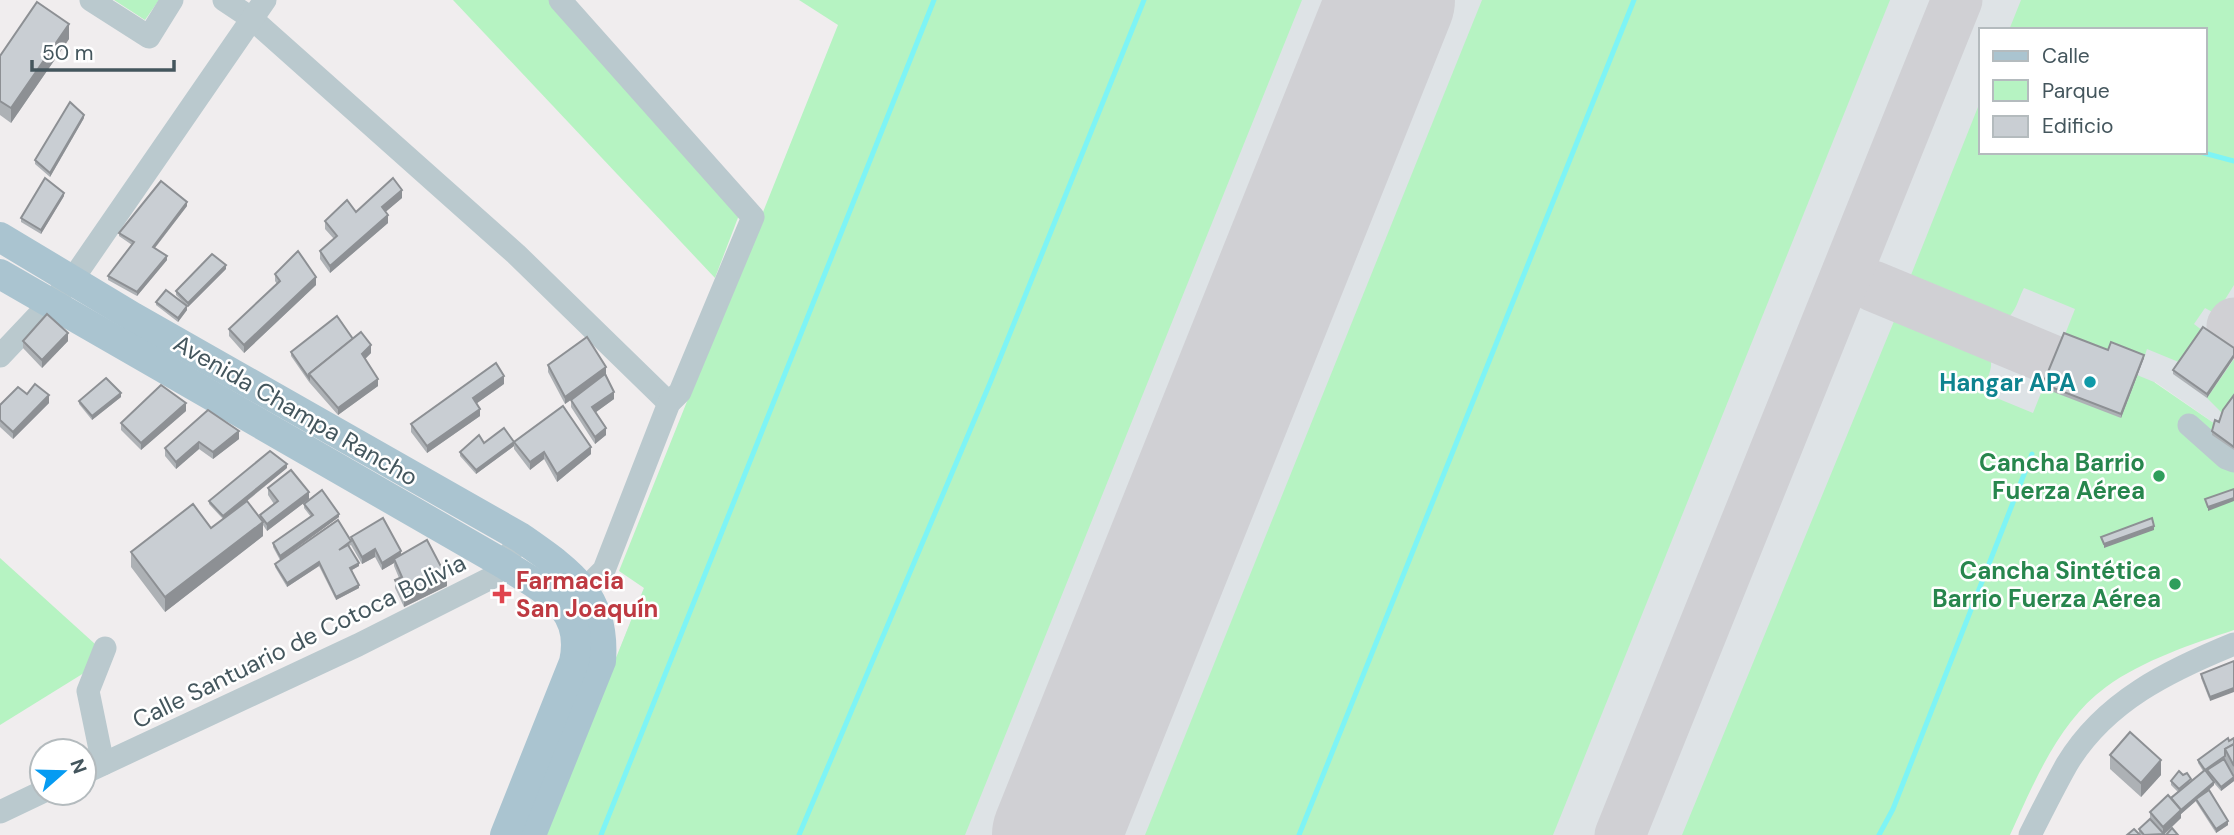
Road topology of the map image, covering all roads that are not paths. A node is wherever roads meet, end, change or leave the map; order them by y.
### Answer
1 (91, 0) edge
2 (172, 0) edge
3 (224, 0) edge
4 (560, 0) edge
5 (258, 9) edge
6 (0, 237) edge
7 (0, 274) edge
8 (72, 280) junction
9 (51, 304) junction
10 (0, 356) edge
11 (668, 403) junction
12 (2189, 425) dead end
13 (2234, 461) edge
14 (520, 537) junction
15 (504, 564) junction
16 (575, 600) junction
17 (2234, 644) edge
18 (105, 648) dead end
19 (92, 737) edge
20 (98, 766) edge
21 (28, 799) edge
22 (0, 812) edge
23 (505, 835) edge
24 (531, 835) edge
25 (2030, 835) edge

1 - 2 street
3 - 5 street
4 - 11 street
5 - 8 street
5 - 11 street
6 - 8 main road, Avenida Champa Rancho
7 - 9 main road, Avenida Champa Rancho
8 - 9 street
8 - 14 main road, Avenida Champa Rancho
9 - 10 street
9 - 15 main road, Avenida Champa Rancho
11 - 16 street
12 - 13 street
14 - 15 street, Calle Santuario de Cotoca Bolivia
14 - 16 main road, Avenida Champa Rancho
15 - 16 main road, Avenida Champa Rancho
15 - 20 street, Calle Santuario de Cotoca Bolivia
16 - 23 main road
16 - 24 main road
17 - 25 street
18 - 19 street
21 - 22 street

